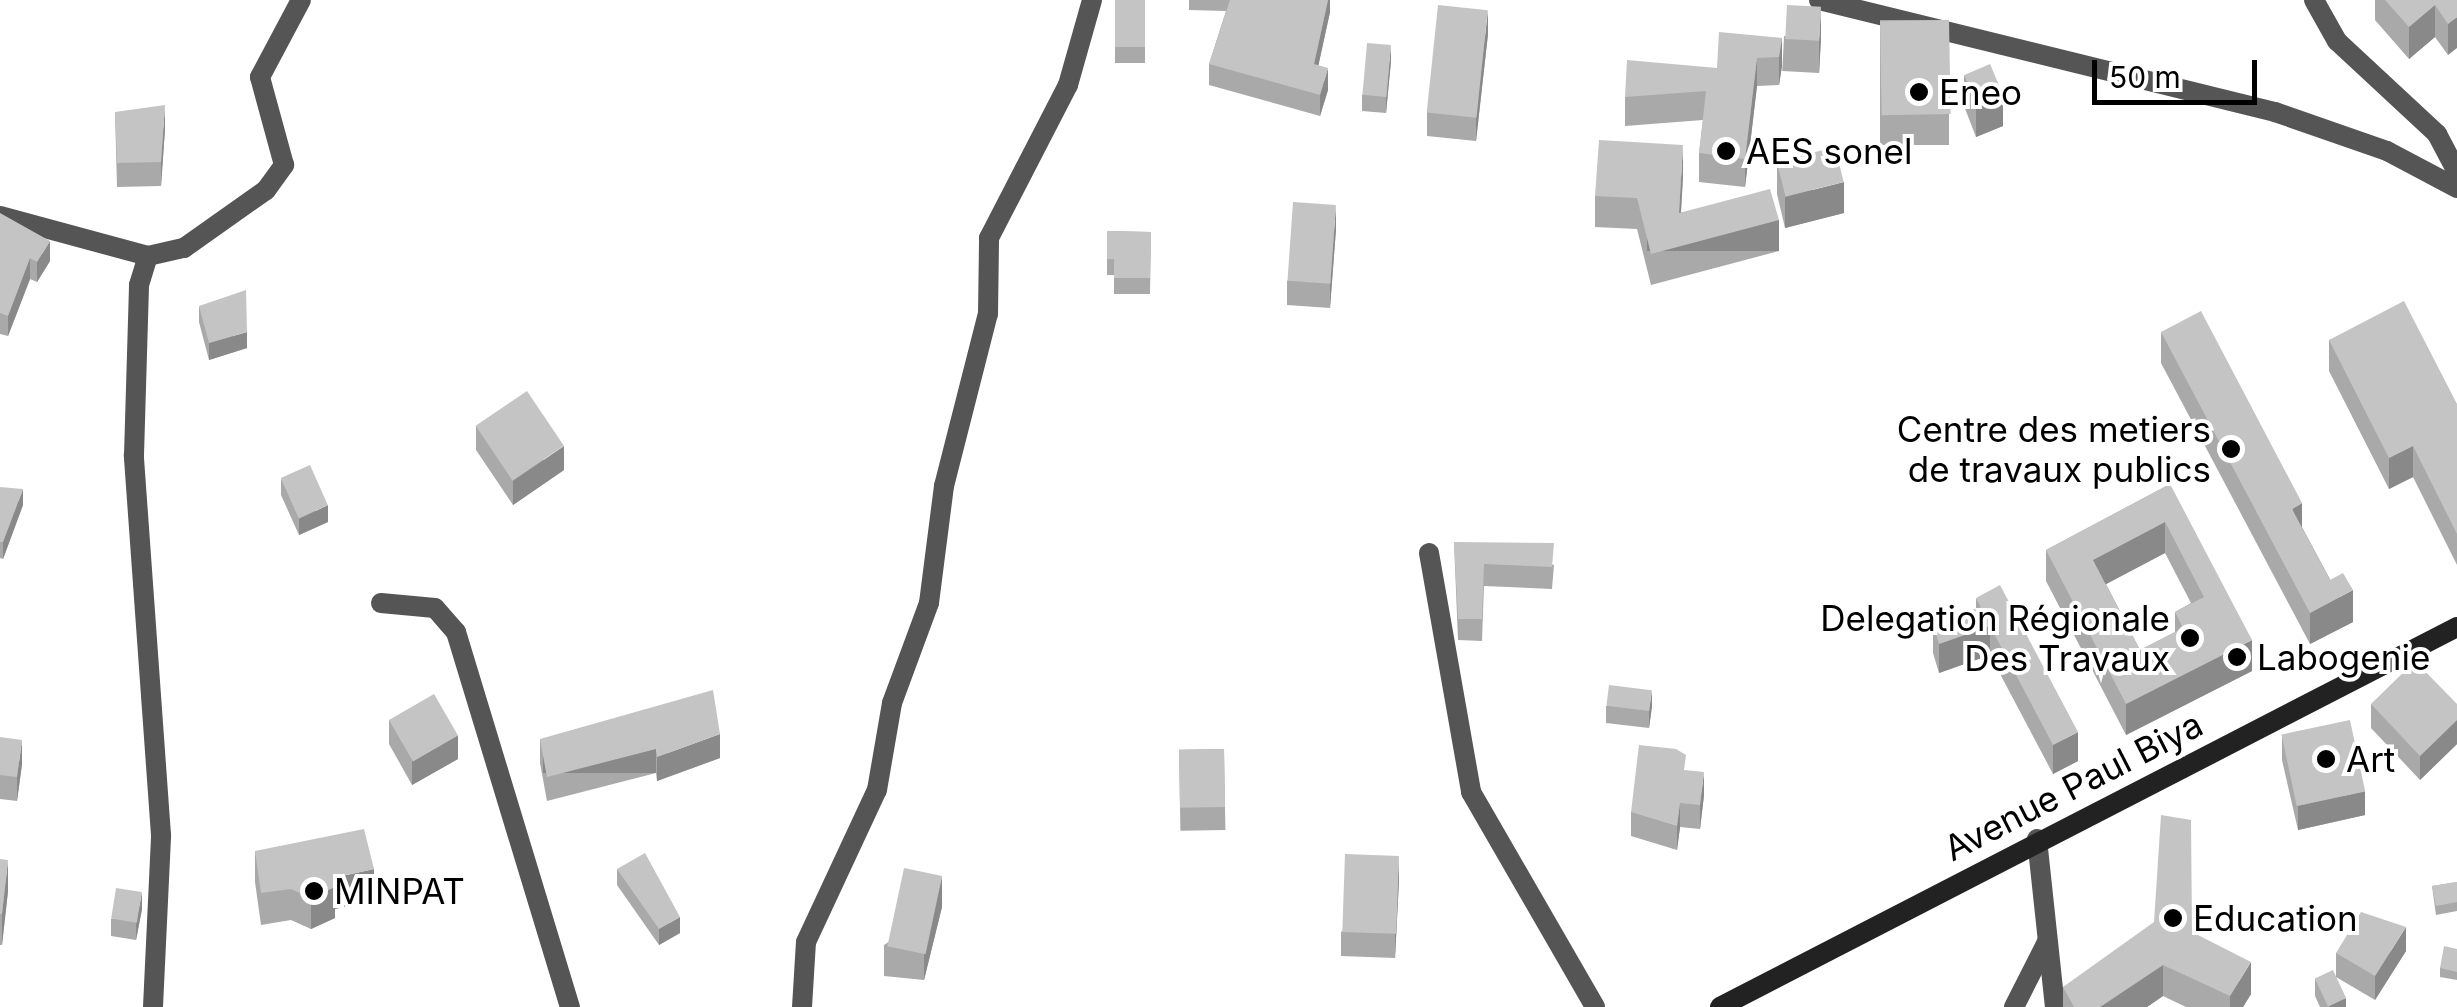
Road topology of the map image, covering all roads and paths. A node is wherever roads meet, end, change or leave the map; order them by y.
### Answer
1 (302, 0) edge
2 (1092, 0) edge
3 (1819, 0) edge
4 (2314, 0) edge
5 (2457, 172) edge
6 (2457, 188) edge
7 (0, 216) edge
8 (148, 256) junction
9 (1429, 553) dead end
10 (381, 603) dead end
11 (2457, 626) edge
12 (2037, 840) junction
13 (2048, 941) junction
14 (2054, 1006) edge
15 (153, 1007) edge
16 (570, 1007) edge
17 (802, 1007) edge
18 (1595, 1007) edge
19 (1720, 1007) edge
20 (2014, 1007) edge

1 - 8 street
2 - 17 street
3 - 6 street
4 - 5 street
7 - 8 street
8 - 15 street
9 - 18 street
10 - 16 street
11 - 12 main road, Avenue Paul Biya
12 - 13 street
12 - 19 main road, Avenue Paul Biya
13 - 14 street
13 - 20 street

